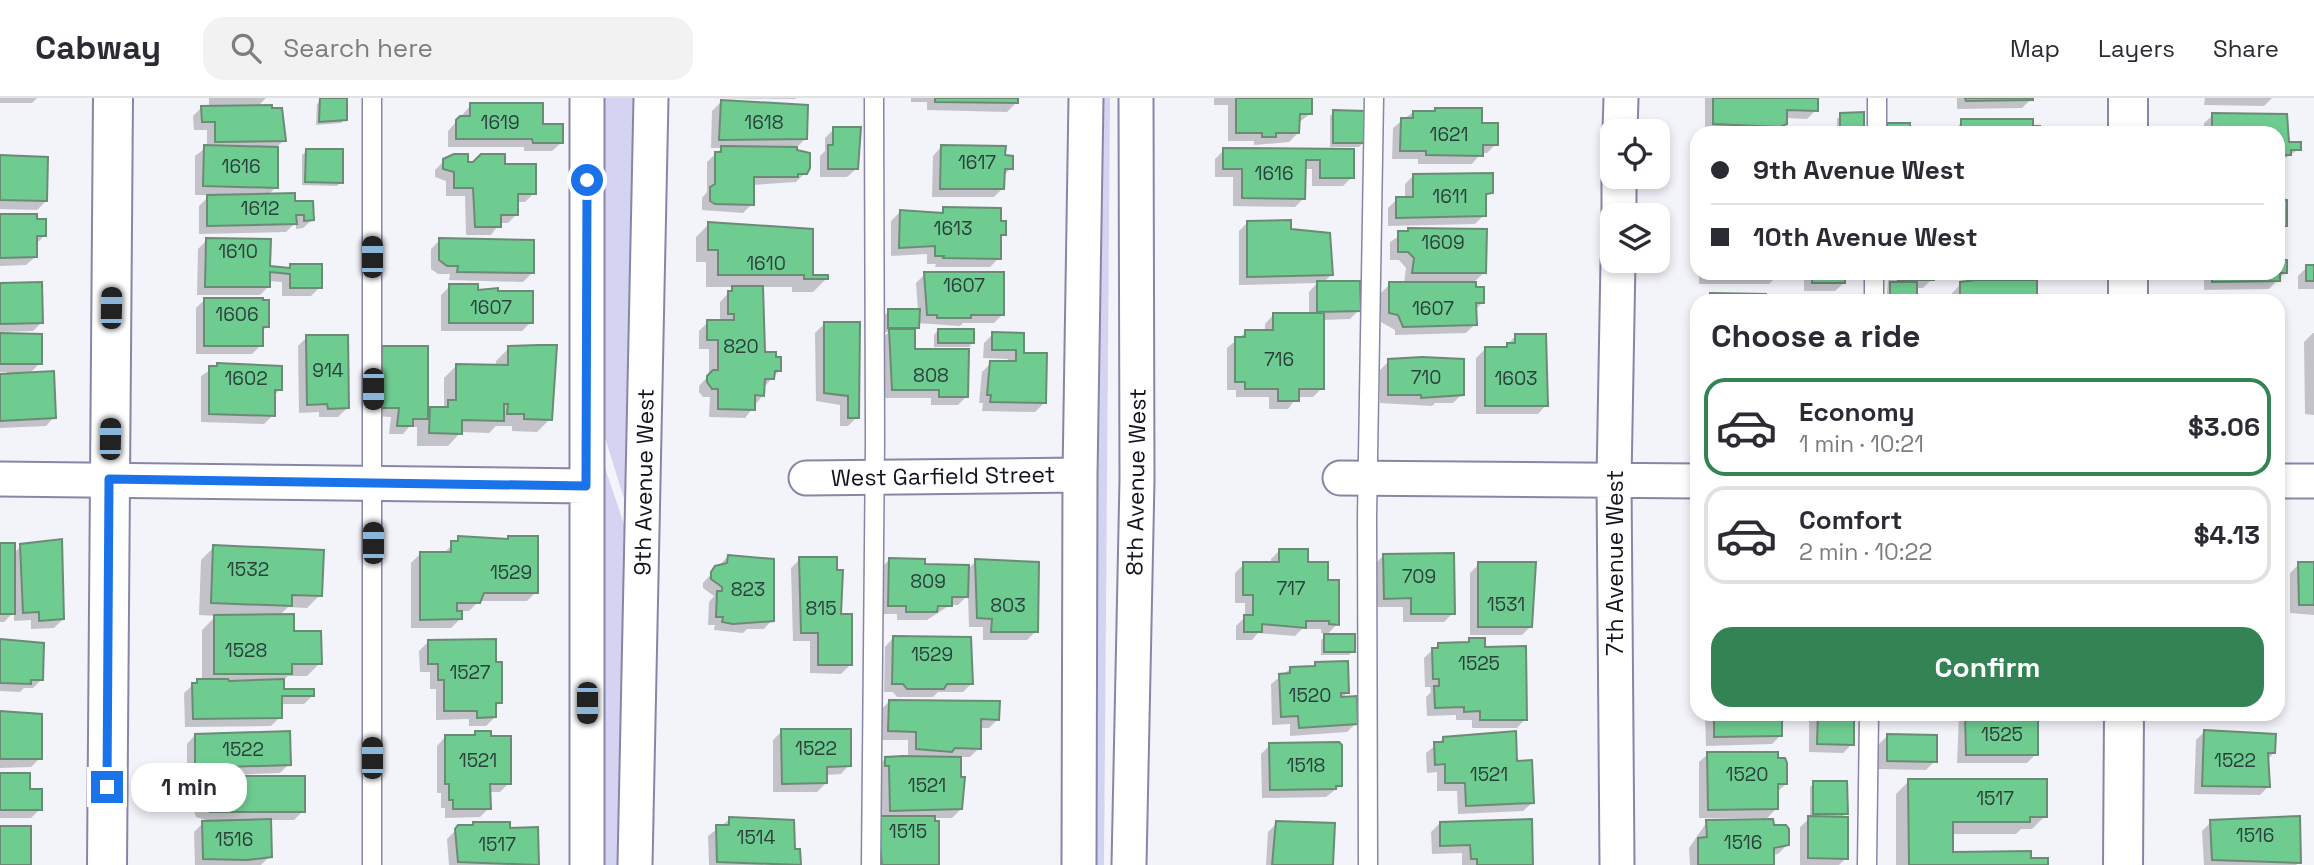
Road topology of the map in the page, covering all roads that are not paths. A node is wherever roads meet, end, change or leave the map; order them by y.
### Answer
1 (113, 98) edge
2 (372, 98) edge
3 (587, 98) edge
4 (651, 98) edge
5 (874, 98) edge
6 (1086, 98) edge
7 (1136, 98) edge
8 (1374, 98) edge
9 (1621, 98) edge
10 (1877, 98) edge
11 (2128, 98) edge
12 (1620, 119) edge
13 (1877, 126) edge
14 (2128, 126) edge
15 (1618, 273) edge
16 (1080, 475) junction
17 (875, 477) junction
18 (806, 478) dead end
19 (1354, 478) junction
20 (109, 479) junction
21 (0, 480) edge
22 (1614, 481) junction
23 (1690, 481) edge
24 (2285, 481) edge
25 (2314, 481) edge
26 (373, 483) junction
27 (586, 486) junction
28 (1869, 721) edge
29 (2124, 721) edge
30 (107, 865) edge
31 (372, 865) edge
32 (587, 865) edge
33 (635, 865) edge
34 (871, 865) edge
35 (1079, 865) edge
36 (1129, 865) edge
37 (1368, 865) edge
38 (1617, 865) edge
39 (1867, 865) edge
40 (2123, 865) edge

1 - 20 street
2 - 26 lane
3 - 27 street
4 - 33 street, 9th Avenue West
5 - 17 lane
6 - 16 street
7 - 36 street, 8th Avenue West
8 - 19 lane
9 - 12 street
10 - 13 lane
11 - 14 street
15 - 22 street, 7th Avenue West
16 - 17 street, West Garfield Street
16 - 35 street
17 - 18 street, West Garfield Street
17 - 34 lane
19 - 22 street
19 - 37 lane
20 - 21 street
20 - 26 street
20 - 30 street
22 - 23 street
22 - 38 street, 7th Avenue West
24 - 25 street
26 - 27 street
26 - 31 lane
27 - 32 street
28 - 39 lane
29 - 40 street

